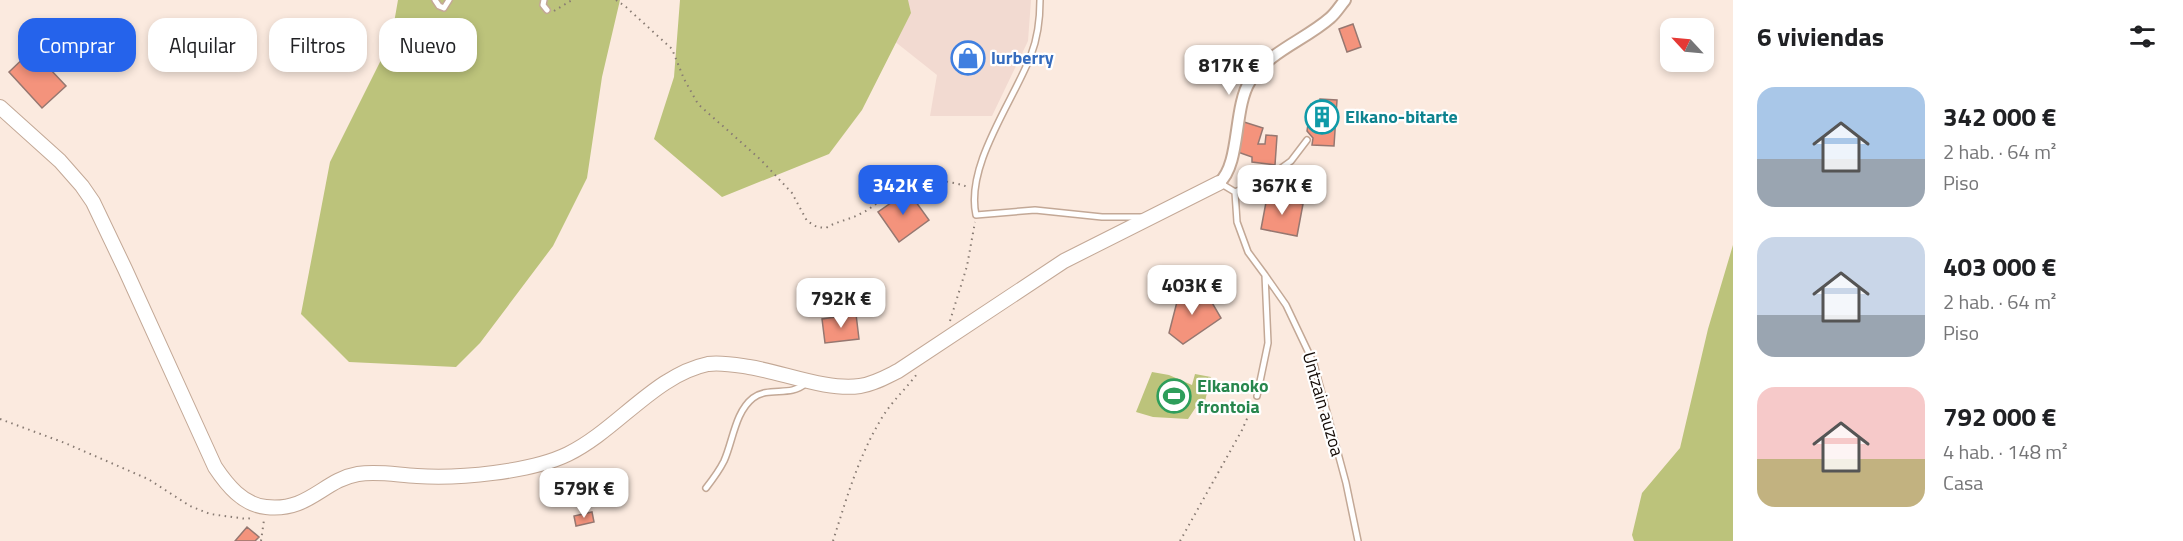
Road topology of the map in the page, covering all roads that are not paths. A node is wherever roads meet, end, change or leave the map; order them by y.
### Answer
1 (435, 0) edge
2 (449, 0) edge
3 (544, 0) edge
4 (1040, 0) edge
5 (1345, 0) edge
6 (547, 10) road end
7 (0, 107) edge
8 (1307, 140) dead end
9 (1273, 174) junction
10 (1219, 183) junction
11 (1235, 192) junction
12 (1284, 192) dead end
13 (1153, 216) junction
14 (1265, 275) junction
15 (808, 380) junction
16 (1257, 396) road end
17 (706, 488) dead end
18 (1358, 541) edge

1 - 2 lane
3 - 6 lane
4 - 13 lane
5 - 10 street
7 - 15 street
8 - 9 lane
9 - 11 lane
9 - 12 lane
10 - 11 lane
10 - 13 street
11 - 14 lane, Untzain auzoa
13 - 15 street
14 - 16 lane
14 - 18 lane, Untzain auzoa
15 - 17 lane

